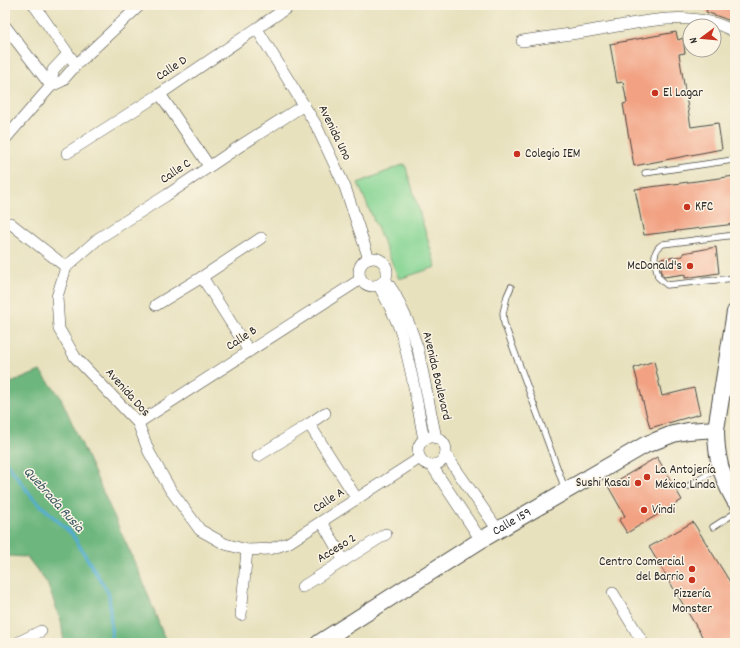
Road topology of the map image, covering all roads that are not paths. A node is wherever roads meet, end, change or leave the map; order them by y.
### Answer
1 (34, 5) edge
2 (140, 5) edge
3 (291, 5) edge
4 (5, 26) edge
5 (257, 29) junction
6 (735, 32) edge
7 (522, 42) dead end
8 (68, 54) junction
9 (76, 65) junction
10 (51, 86) junction
11 (160, 94) junction
12 (304, 105) junction
13 (5, 139) edge
14 (735, 146) edge
15 (67, 153) dead end
16 (210, 166) junction
17 (645, 173) dead end
18 (10, 223) dead end
19 (735, 235) edge
20 (261, 238) dead end
21 (369, 259) junction
22 (66, 267) junction
23 (202, 277) junction
24 (735, 278) edge
25 (361, 279) junction
26 (382, 282) junction
27 (511, 287) dead end
28 (156, 305) dead end
29 (735, 312) edge
30 (248, 351) junction
31 (325, 413) dead end
32 (138, 423) junction
33 (309, 424) junction
34 (716, 429) junction
35 (436, 438) junction
36 (424, 440) junction
37 (446, 455) junction
38 (258, 456) dead end
39 (420, 458) junction
40 (432, 466) junction
41 (720, 467) junction
42 (689, 486) dead end
43 (566, 491) junction
44 (357, 499) junction
45 (735, 501) edge
46 (735, 513) edge
47 (322, 522) junction
48 (713, 527) dead end
49 (498, 530) junction
50 (386, 534) dead end
51 (480, 540) junction
52 (248, 550) junction
53 (344, 561) junction
54 (302, 587) dead end
55 (613, 593) dead end
56 (240, 615) dead end
57 (41, 631) dead end
58 (17, 643) edge
59 (319, 643) edge
60 (643, 643) edge

1 - 8 street
2 - 9 street
3 - 5 street, Calle D
4 - 10 street
5 - 11 street, Calle D
5 - 12 street, Avenida Uno
6 - 7 street
8 - 9 street
8 - 10 street
9 - 10 street
10 - 13 street
11 - 15 street, Calle D
11 - 16 street
12 - 16 street, Calle C
12 - 21 street, Avenida Uno
14 - 17 lane
16 - 22 street, Calle C
18 - 22 street
19 - 24 lane
20 - 23 street
21 - 25 street
21 - 26 street
22 - 32 street, Avenida Dos
23 - 28 street
23 - 30 street
25 - 26 street
25 - 30 street, Calle B
26 - 35 street, Avenida Boulevard
26 - 36 street, Avenida Boulevard
27 - 43 lane
29 - 34 street
30 - 32 street, Calle B
31 - 33 street
32 - 52 street, Avenida Dos
33 - 38 street
33 - 44 street
34 - 41 street
34 - 43 street, Calle 159
35 - 36 street
35 - 37 street
36 - 39 street
37 - 40 street
37 - 49 street
39 - 40 street
39 - 44 street, Calle A
40 - 51 street
41 - 42 lane
41 - 45 street
43 - 49 street, Calle 159
44 - 47 street, Calle A
46 - 48 lane
47 - 52 street, Calle A
47 - 53 street
49 - 51 street, Calle 159
50 - 53 street, Acceso 2
51 - 59 street, Calle 159
52 - 56 street
53 - 54 street, Acceso 2
55 - 60 street
57 - 58 street

